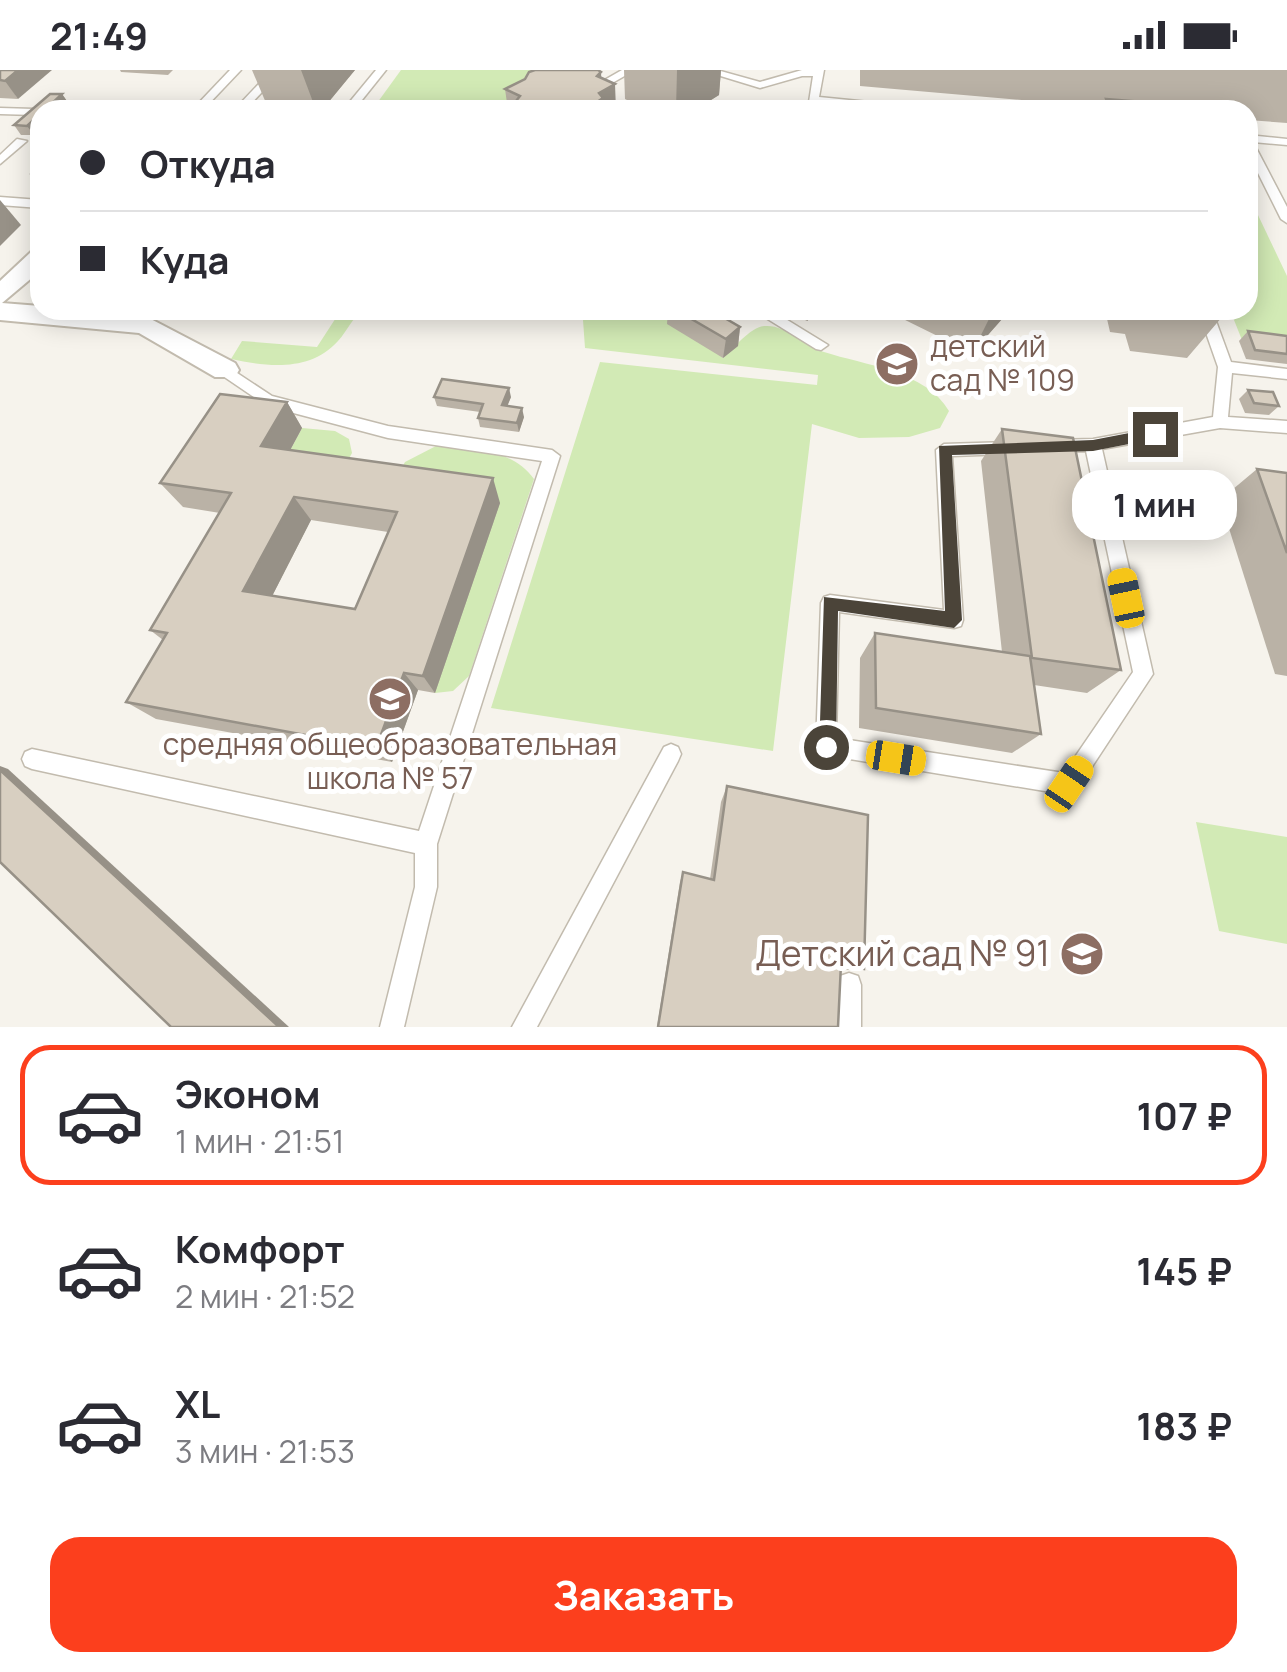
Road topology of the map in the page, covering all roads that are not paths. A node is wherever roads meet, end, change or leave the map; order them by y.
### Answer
1 (236, 70) edge
2 (278, 70) edge
3 (381, 70) edge
4 (630, 70) edge
5 (706, 70) edge
6 (818, 72) edge
7 (206, 100) edge
8 (250, 100) edge
9 (356, 100) edge
10 (575, 100) edge
11 (813, 100) edge
12 (0, 111) edge
13 (30, 112) edge
14 (21, 141) dead end
15 (1258, 141) edge
16 (1287, 142) edge
17 (1258, 160) edge
18 (0, 161) edge
19 (0, 201) edge
20 (30, 203) edge
21 (1287, 219) edge
22 (30, 266) edge
23 (0, 295) edge
24 (0, 311) edge
25 (30, 314) edge
26 (93, 320) edge
27 (777, 320) edge
28 (1209, 320) edge
29 (821, 345) dead end
30 (1225, 367) junction
31 (225, 370) joint
32 (1287, 374) edge
33 (1220, 422) junction
34 (1287, 427) edge
35 (1093, 445) junction
36 (671, 754) dead end
37 (32, 759) dead end
38 (426, 844) junction
39 (850, 985) edge
40 (392, 1027) edge
41 (524, 1027) edge
42 (848, 1027) edge

1 - 7 lane
2 - 8 lane
3 - 9 lane
4 - 10 lane
5 - 6 lane
6 - 11 lane
12 - 13 lane
14 - 18 lane
15 - 16 lane
17 - 21 lane
19 - 20 lane
22 - 23 street
24 - 25 street
26 - 31 street
27 - 29 lane
28 - 30 lane
30 - 32 lane
30 - 33 lane
31 - 38 lane
33 - 34 lane
33 - 35 lane
35 - 35 lane
36 - 41 lane
37 - 38 lane
38 - 40 lane
39 - 42 lane

